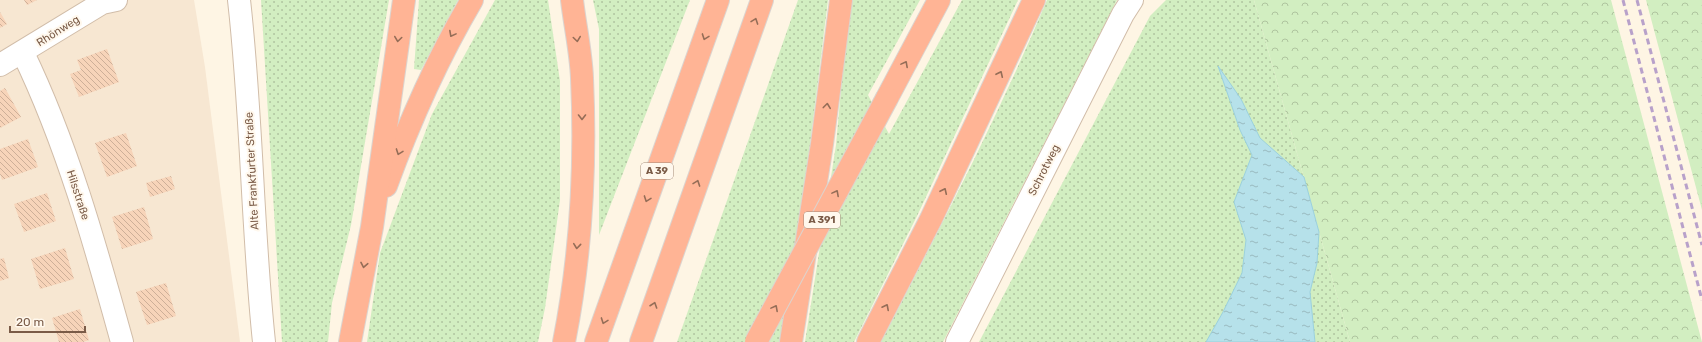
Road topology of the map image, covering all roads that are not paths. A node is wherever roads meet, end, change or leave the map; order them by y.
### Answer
1 (116, 0) edge
2 (239, 0) edge
3 (404, 0) edge
4 (472, 0) edge
5 (572, 0) edge
6 (718, 0) edge
7 (762, 0) edge
8 (841, 0) edge
9 (939, 0) edge
10 (1034, 0) edge
11 (1132, 0) edge
12 (23, 53) junction
13 (0, 65) edge
14 (372, 227) junction
15 (122, 342) edge
16 (264, 342) edge
17 (350, 342) edge
18 (564, 342) edge
19 (596, 342) edge
20 (641, 342) edge
21 (756, 342) edge
22 (791, 342) edge
23 (868, 342) edge
24 (957, 342) edge

1 - 12 street, Rhönweg
2 - 16 street, Alte Frankfurter Straße
3 -> 14 highway
4 -> 14 highway
5 -> 18 highway
6 -> 19 highway, A 39
20 -> 7 highway
22 -> 8 highway
21 -> 9 highway, A 391, bridge
23 -> 10 highway
11 - 24 street, Schrotweg
12 - 13 street, Rhönweg
12 - 15 street, Hilsstraße
14 -> 17 highway

